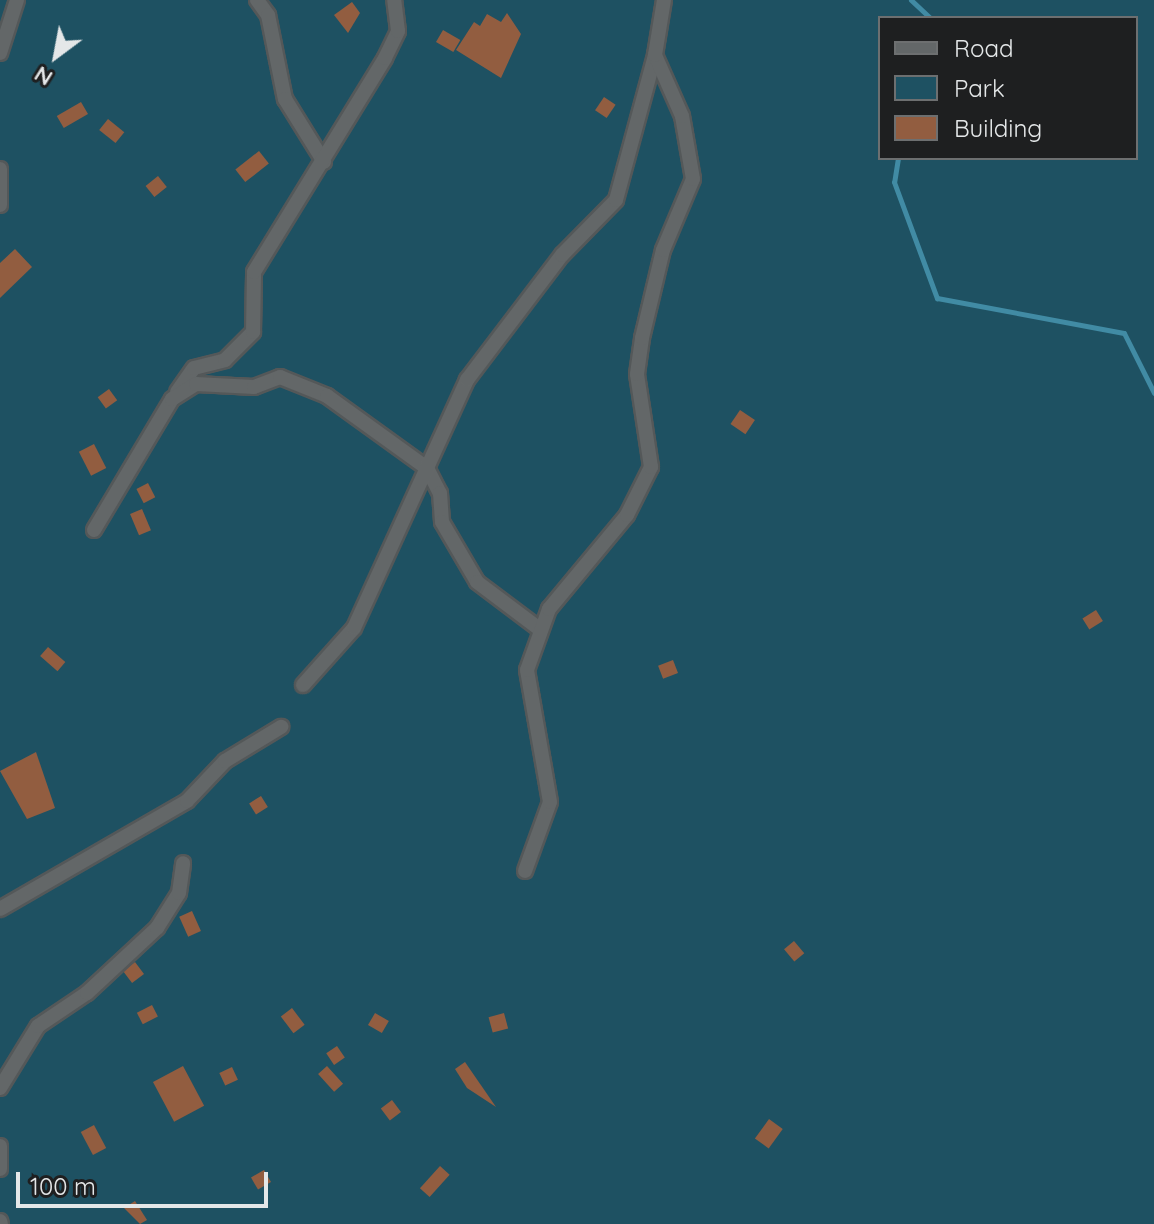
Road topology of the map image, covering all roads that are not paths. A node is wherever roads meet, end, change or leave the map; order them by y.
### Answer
1 (17, 0) edge
2 (257, 0) edge
3 (394, 0) edge
4 (664, 0) edge
5 (0, 53) edge
6 (655, 55) junction
7 (324, 162) junction
8 (0, 169) edge
9 (0, 205) edge
10 (172, 399) junction
11 (427, 468) junction
12 (94, 530) dead end
13 (541, 630) junction
14 (303, 685) dead end
15 (281, 727) dead end
16 (183, 863) dead end
17 (525, 871) dead end
18 (0, 909) edge
19 (0, 1088) edge
20 (0, 1146) edge
21 (0, 1169) edge

1 - 5 street
2 - 7 street
3 - 7 street
4 - 6 street
6 - 11 street
6 - 13 street
7 - 10 street
8 - 9 street
10 - 11 street
10 - 12 street
11 - 13 street
11 - 14 street
13 - 17 street
15 - 18 street
16 - 19 street
20 - 21 street

